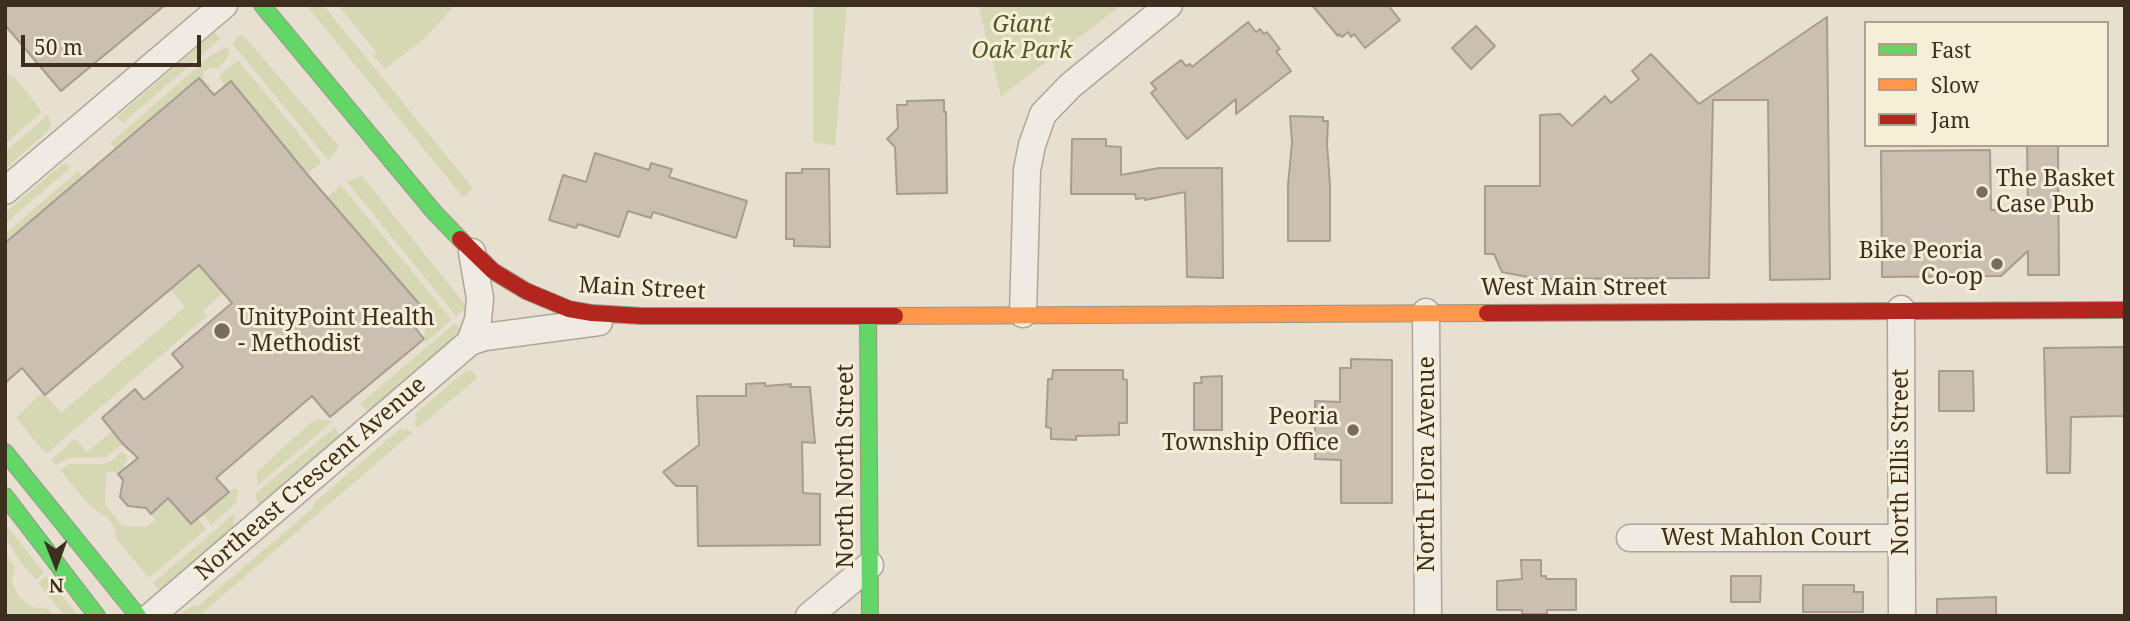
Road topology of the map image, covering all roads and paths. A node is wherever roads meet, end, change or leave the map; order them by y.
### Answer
1 (224, 5) edge
2 (262, 5) edge
3 (1170, 5) edge
4 (5, 191) edge
5 (472, 252) junction
6 (1901, 309) junction
7 (2125, 310) edge
8 (1426, 312) junction
9 (1023, 314) junction
10 (642, 316) junction
11 (868, 316) junction
12 (470, 342) junction
13 (5, 452) edge
14 (5, 496) edge
15 (1630, 538) dead end
16 (1901, 538) junction
17 (870, 565) junction
18 (97, 616) edge
19 (138, 616) edge
20 (151, 616) edge
21 (809, 616) edge
22 (870, 616) edge
23 (1428, 616) edge
24 (1902, 616) edge

1 - 4 street
2 - 5 main road, Main Street
3 - 9 street
5 - 10 main road, Main Street
5 - 12 street
6 - 7 main road, West Main Street
6 - 8 main road, West Main Street
6 - 16 street, North Ellis Street
8 - 9 main road, West Main Street
8 - 23 street, North Flora Avenue
9 - 11 main road, Main Street
10 - 11 main road, Main Street
10 - 12 street, Northeast Crescent Avenue
11 - 17 main road, North North Street
12 - 20 street, Northeast Crescent Avenue
13 - 19 main road
14 - 18 main road
15 - 16 street, West Mahlon Court
16 - 24 street, North Ellis Street
17 - 21 street
17 - 22 main road, North North Street

